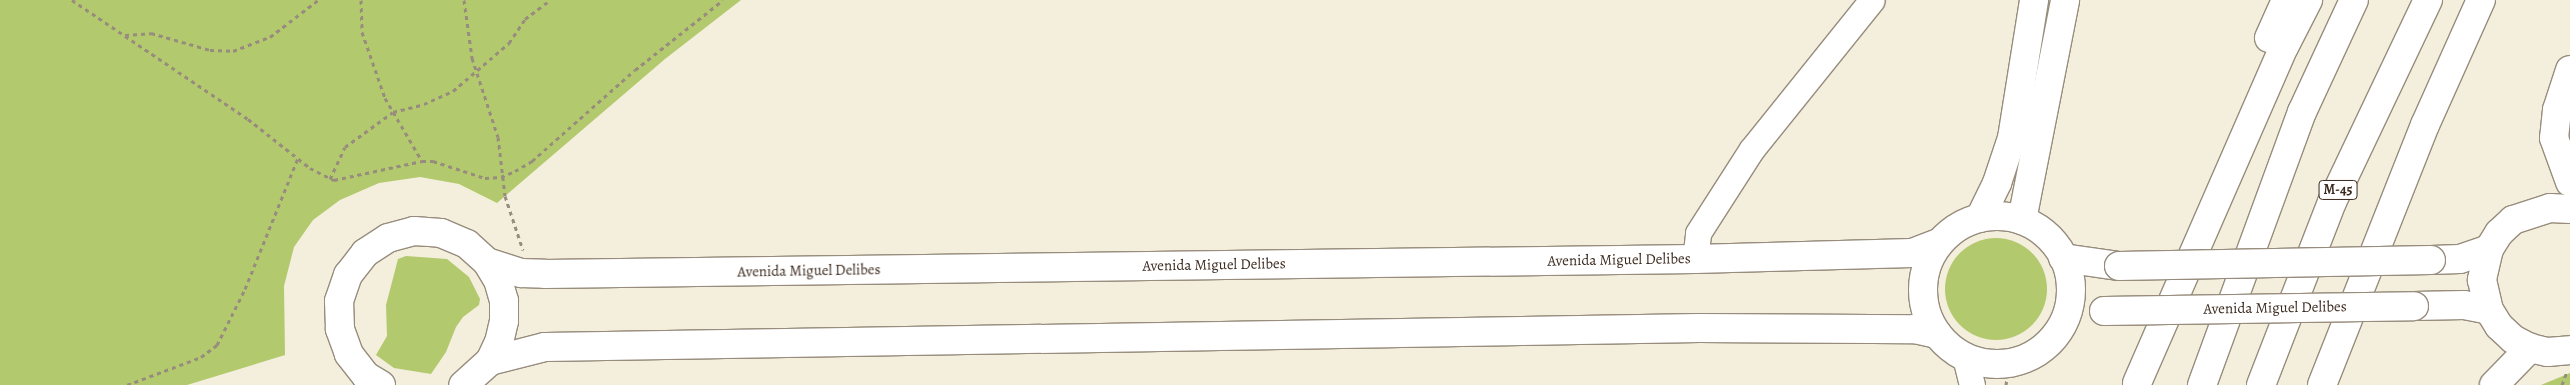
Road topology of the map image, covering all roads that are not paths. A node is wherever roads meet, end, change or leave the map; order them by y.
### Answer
1 (1872, 0) edge
2 (2034, 0) edge
3 (2065, 0) edge
4 (2286, 0) edge
5 (2308, 0) edge
6 (2354, 0) edge
7 (2428, 0) edge
8 (2481, 0) edge
9 (2570, 70) edge
10 (2570, 182) edge
11 (2570, 209) edge
12 (1980, 218) junction
13 (2022, 220) junction
14 (1940, 242) junction
15 (2489, 250) junction
16 (2064, 258) junction
17 (1695, 259) junction
18 (487, 262) junction
19 (2489, 310) junction
20 (2062, 324) junction
21 (1937, 334) junction
22 (2530, 348) junction
23 (1965, 357) junction
24 (2568, 360) edge
25 (490, 361) junction
26 (2008, 374) edge
27 (2137, 384) edge
28 (381, 385) edge
29 (463, 385) edge
30 (1972, 385) edge
31 (2202, 385) edge
32 (2261, 385) edge
33 (2322, 385) edge
34 (2494, 385) edge

1 - 17 street
2 - 12 main road
3 - 13 main road
4 - 27 main road
5 - 27 main road
6 - 31 main road
7 - 32 main road, M-45
8 - 33 main road
9 - 10 main road
11 - 15 main road
12 - 13 main road
12 - 14 main road
13 - 16 main road
14 - 17 main road, Avenida Miguel Delibes
14 - 21 main road
15 - 16 main road, bridge
15 - 19 main road
16 - 20 main road
17 - 18 main road, Avenida Miguel Delibes
18 - 25 main road
18 - 28 main road
19 - 20 main road, Avenida Miguel Delibes, bridge
19 - 22 main road
20 - 26 main road
21 - 23 main road
21 - 25 main road
22 - 24 main road
22 - 34 main road
23 - 26 main road
23 - 30 street
25 - 29 main road

